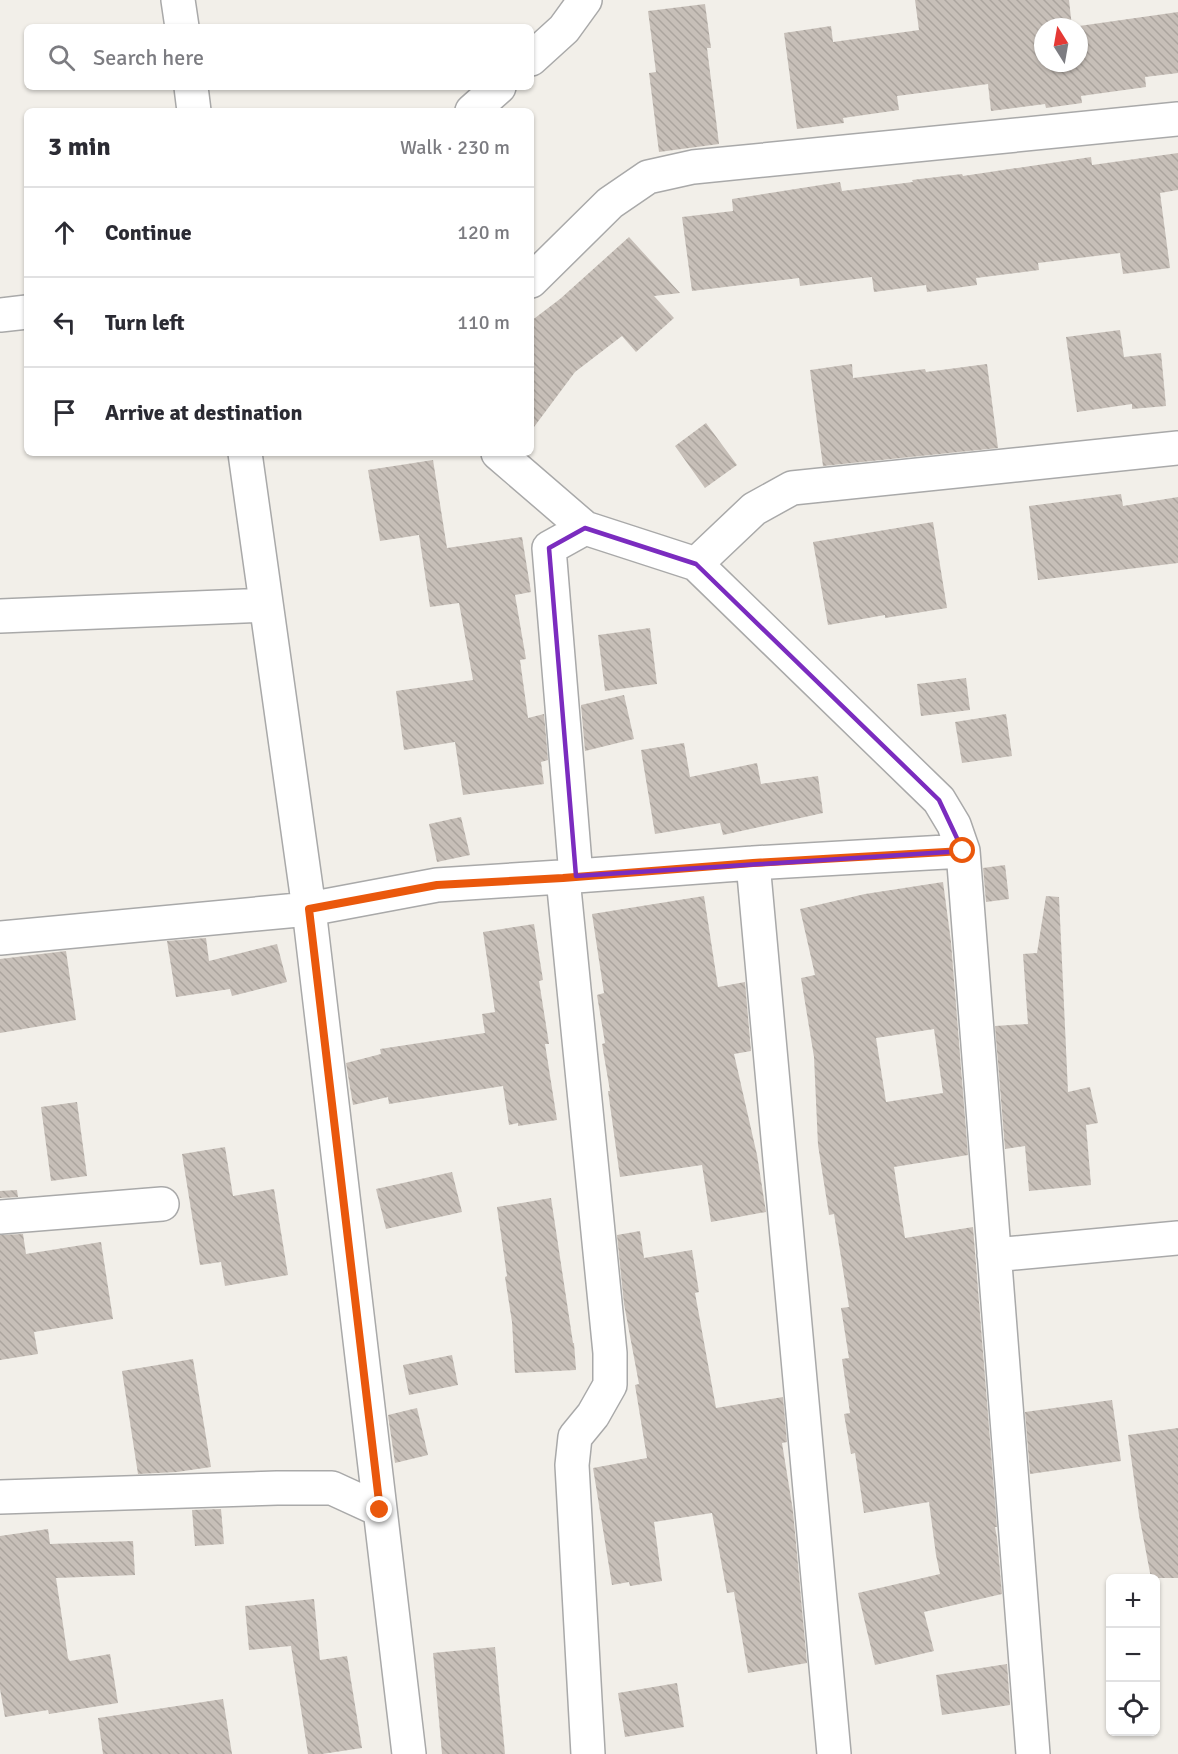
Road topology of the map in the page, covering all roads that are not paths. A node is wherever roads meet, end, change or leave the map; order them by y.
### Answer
1 (178, 0) edge
2 (585, 0) edge
3 (182, 24) edge
4 (534, 56) edge
5 (192, 90) edge
6 (496, 90) edge
7 (194, 108) edge
8 (475, 108) edge
9 (1178, 119) edge
10 (534, 277) edge
11 (24, 312) edge
12 (0, 315) edge
13 (1178, 448) edge
14 (245, 456) edge
15 (501, 456) edge
16 (585, 528) junction
17 (696, 564) junction
18 (266, 604) junction
19 (0, 616) edge
20 (963, 851) junction
21 (753, 863) junction
22 (569, 877) junction
23 (309, 909) junction
24 (0, 938) edge
25 (162, 1204) dead end
26 (0, 1217) edge
27 (1178, 1238) edge
28 (994, 1255) junction
29 (0, 1497) edge
30 (380, 1510) junction
31 (409, 1754) edge
32 (588, 1754) edge
33 (834, 1754) edge
34 (1033, 1754) edge

1 - 3 street
2 - 4 street
5 - 7 street
6 - 8 street
9 - 10 street
11 - 12 street
13 - 17 street
14 - 18 street
15 - 16 street
16 - 17 street
16 - 22 street
17 - 20 street
18 - 19 street
18 - 23 street
20 - 21 street
20 - 28 street
21 - 22 street
21 - 33 street
22 - 23 street
22 - 32 street
23 - 24 street
23 - 30 street
25 - 26 street
27 - 28 street
28 - 34 street
29 - 30 street
30 - 31 street

